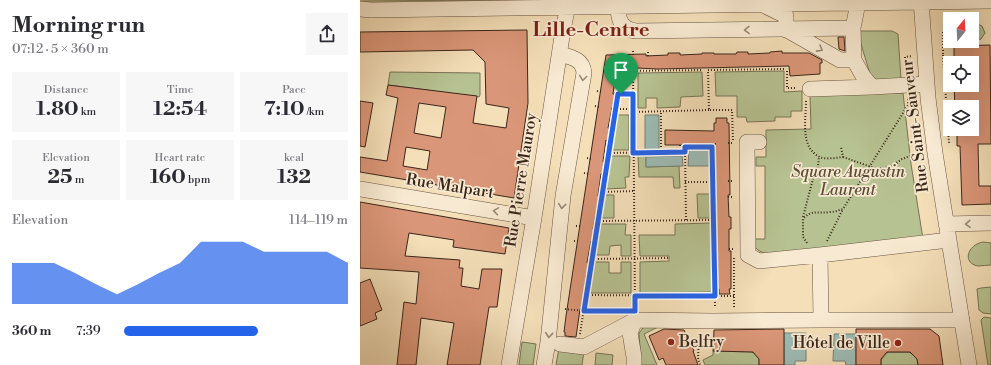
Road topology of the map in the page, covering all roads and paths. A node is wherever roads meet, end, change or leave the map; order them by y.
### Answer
1 (921, 1) edge
2 (991, 1) edge
3 (858, 2) junction
4 (517, 4) edge
5 (569, 4) edge
6 (761, 4) junction
7 (618, 6) junction
8 (364, 10) edge
9 (853, 28) junction
10 (786, 30) junction
11 (944, 48) edge
12 (633, 51) dead end
13 (648, 51) dead end
14 (560, 54) junction
15 (633, 56) dead end
16 (648, 56) dead end
17 (917, 56) dead end
18 (854, 60) junction
19 (633, 67) dead end
20 (648, 67) dead end
21 (785, 69) dead end
22 (701, 70) dead end
23 (633, 71) junction
24 (648, 71) junction
25 (927, 84) junction
26 (907, 85) junction
27 (872, 87) junction
28 (810, 88) dead end
29 (597, 91) dead end
30 (602, 92) dead end
31 (614, 93) dead end
32 (618, 94) junction
33 (633, 94) junction
34 (595, 106) dead end
35 (600, 107) dead end
36 (611, 108) dead end
37 (615, 109) junction
38 (709, 110) junction
39 (633, 111) junction
40 (661, 111) junction
41 (732, 118) dead end
42 (806, 129) dead end
43 (759, 142) dead end
44 (728, 143) dead end
45 (733, 143) dead end
46 (716, 144) dead end
47 (680, 145) dead end
48 (949, 145) dead end
49 (685, 147) junction
50 (712, 147) junction
51 (841, 147) dead end
52 (685, 152) junction
53 (608, 153) junction
54 (633, 153) junction
55 (661, 153) junction
56 (935, 153) junction
57 (819, 156) junction
58 (843, 157) junction
59 (587, 158) dead end
60 (592, 159) dead end
61 (603, 160) dead end
62 (607, 161) junction
63 (869, 167) junction
64 (584, 173) dead end
65 (590, 174) dead end
66 (601, 176) dead end
67 (604, 176) junction
68 (728, 181) dead end
69 (733, 181) dead end
70 (685, 182) junction
71 (713, 182) junction
72 (717, 182) dead end
73 (360, 189) edge
74 (634, 191) junction
75 (602, 192) junction
76 (728, 197) dead end
77 (733, 197) dead end
78 (713, 198) junction
79 (717, 198) dead end
80 (843, 209) junction
81 (534, 218) junction
82 (803, 218) junction
83 (635, 220) junction
84 (686, 220) junction
85 (712, 220) dead end
86 (598, 221) junction
87 (991, 223) edge
88 (946, 224) junction
89 (576, 226) dead end
90 (582, 226) dead end
91 (593, 228) dead end
92 (596, 228) junction
93 (949, 240) junction
94 (574, 241) dead end
95 (579, 241) dead end
96 (590, 243) dead end
97 (594, 244) junction
98 (729, 249) dead end
99 (734, 249) dead end
100 (714, 250) junction
101 (718, 250) dead end
102 (820, 255) junction
103 (669, 258) dead end
104 (592, 259) junction
105 (635, 259) junction
106 (729, 265) dead end
107 (734, 265) dead end
108 (714, 266) junction
109 (718, 266) dead end
110 (583, 295) dead end
111 (586, 296) junction
112 (635, 296) junction
113 (715, 296) junction
114 (734, 296) dead end
115 (569, 309) dead end
116 (584, 311) junction
117 (635, 315) junction
118 (821, 320) junction
119 (962, 320) junction
120 (699, 321) junction
121 (715, 321) junction
122 (560, 344) dead end
123 (578, 346) junction
124 (634, 361) edge
125 (509, 365) edge
126 (544, 365) edge
127 (700, 365) edge
128 (969, 365) edge

1 - 2 street
1 - 3 street
1 - 25 street, Rue Saint-Sauveur
3 - 6 street
3 - 9 street
4 - 5 street
4 - 8 street
5 - 7 street
5 - 14 street, Rue Pierre Mauroy
6 - 7 street
6 - 10 street
10 -> 7 street
9 - 10 street
9 - 18 street
10 -> 18 street
11 - 48 path
12 - 15 path
13 - 16 path
14 - 81 street, Rue Pierre Mauroy
14 -> 126 street
17 - 26 path
18 - 27 street
19 - 23 path
20 - 24 path
21 - 38 path
22 - 24 path
23 - 24 path
23 - 32 path
23 - 33 path
25 - 26 street
25 - 56 street, Rue Saint-Sauveur
26 - 27 street
26 - 63 path
27 - 28 street
29 - 30 path
31 - 32 path
32 - 33 path
32 - 37 path
33 - 39 path
34 - 35 path
36 - 37 path
37 - 39 path
37 - 53 path
38 - 40 path
38 - 41 path
39 - 40 path
39 - 54 path
40 - 55 path
42 - 57 path
43 - 102 street
44 - 45 path
46 - 50 path
47 - 49 path
49 - 50 path
49 - 52 path
50 - 71 path
51 - 58 path
52 - 55 path
52 - 70 path
53 - 54 path
53 - 62 path
54 - 55 path
54 - 74 path
56 - 63 path
56 - 88 street, Rue Saint-Sauveur
57 - 58 path
57 - 82 path
58 - 63 path
59 - 60 path
61 - 62 path
62 - 67 path
63 - 80 path
64 - 65 path
66 - 67 path
67 - 75 path
68 - 69 path
70 - 71 path
70 - 84 path
71 - 72 path
71 - 78 path
81 -> 73 street, Rue Malpart
74 - 75 path
74 - 83 path
75 - 86 path
76 - 77 path
78 - 79 path
78 - 100 path
80 - 82 path
80 - 102 path
81 - 125 street, Rue Pierre Mauroy
82 - 102 path
83 - 84 path
83 - 86 path
83 - 105 path
84 - 85 path
86 - 92 path
87 -> 88 street
88 - 93 street, Rue Saint-Sauveur
89 - 90 path
91 - 92 path
92 - 97 path
93 - 102 street
93 - 119 street, Rue Saint-Sauveur
94 - 95 path
96 - 97 path
97 - 104 path
98 - 99 path
100 - 101 path
100 - 108 path
102 - 118 street
103 - 105 path
104 - 105 path
104 - 111 path
105 - 112 path
106 - 107 path
108 - 109 path
108 - 113 path
110 - 111 path
111 - 112 path
111 - 116 path
112 - 113 path
112 - 117 path
113 - 114 path
113 - 121 path
115 - 116 path
116 - 117 path
116 - 123 path
117 - 120 street
117 - 123 street
117 - 124 street
118 - 119 street
118 - 121 street
119 - 128 street, Rue Saint-Sauveur
120 - 121 street
120 - 127 path
122 - 123 street

